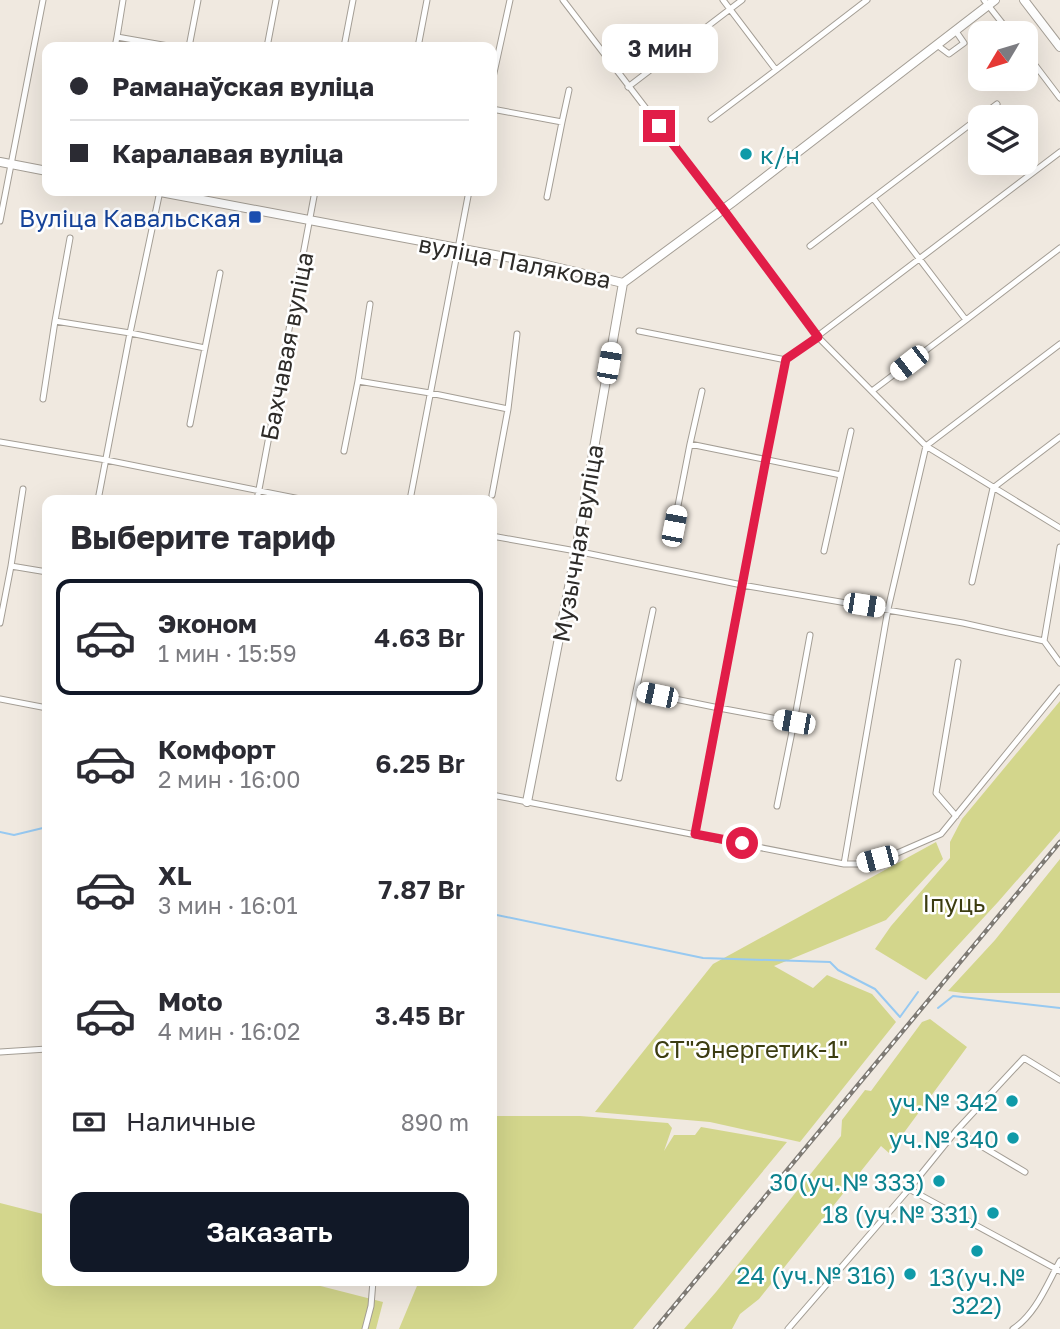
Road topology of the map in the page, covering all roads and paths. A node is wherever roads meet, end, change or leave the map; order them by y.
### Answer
1 (43, 0) edge
2 (123, 0) edge
3 (198, 0) edge
4 (276, 0) edge
5 (354, 0) edge
6 (427, 0) edge
7 (510, 0) edge
8 (563, 0) edge
9 (723, 0) edge
10 (742, 0) edge
11 (867, 0) edge
12 (1024, 0) edge
13 (989, 2) edge
14 (730, 9) junction
15 (1002, 21) edge
16 (955, 30) junction
17 (117, 37) junction
18 (116, 42) edge
19 (146, 42) edge
20 (190, 42) edge
21 (268, 42) edge
22 (345, 42) edge
23 (419, 42) edge
24 (937, 45) junction
25 (1060, 47) edge
26 (497, 59) edge
27 (1038, 69) edge
28 (776, 70) junction
29 (628, 87) junction
30 (569, 90) dead end
31 (1060, 98) edge
32 (997, 104) dead end
33 (497, 110) edge
34 (711, 119) dead end
35 (562, 122) junction
36 (1060, 152) edge
37 (0, 162) edge
38 (10, 164) junction
39 (42, 170) edge
40 (157, 196) edge
41 (183, 196) edge
42 (314, 196) edge
43 (469, 196) edge
44 (547, 197) dead end
45 (873, 198) junction
46 (723, 209) junction
47 (0, 221) edge
48 (309, 221) junction
49 (70, 238) dead end
50 (810, 246) dead end
51 (1060, 248) edge
52 (458, 249) junction
53 (918, 259) junction
54 (220, 273) dead end
55 (623, 283) junction
56 (370, 304) dead end
57 (966, 320) junction
58 (55, 321) junction
59 (639, 331) dead end
60 (131, 333) junction
61 (517, 334) dead end
62 (818, 337) junction
63 (1060, 344) edge
64 (205, 348) junction
65 (786, 359) junction
66 (358, 381) junction
67 (702, 391) dead end
68 (872, 391) junction
69 (430, 393) junction
70 (43, 399) dead end
71 (508, 409) junction
72 (190, 424) dead end
73 (851, 431) dead end
74 (1060, 437) edge
75 (0, 442) edge
76 (690, 444) junction
77 (926, 446) junction
78 (344, 451) dead end
79 (766, 459) junction
80 (106, 460) junction
81 (841, 475) junction
82 (993, 488) junction
83 (23, 489) dead end
84 (258, 491) junction
85 (99, 495) edge
86 (258, 495) edge
87 (278, 495) edge
88 (411, 495) edge
89 (492, 495) dead end
90 (674, 526) dead end
91 (1060, 528) edge
92 (497, 537) edge
93 (1060, 547) edge
94 (576, 551) junction
95 (824, 551) dead end
96 (11, 566) junction
97 (42, 571) edge
98 (971, 582) dead end
99 (742, 585) junction
100 (888, 609) junction
101 (653, 610) dead end
102 (0, 623) edge
103 (810, 635) dead end
104 (1044, 641) junction
105 (957, 662) dead end
106 (1060, 663) edge
107 (1060, 688) edge
108 (636, 691) junction
109 (0, 699) edge
110 (42, 707) edge
111 (719, 708) junction
112 (794, 722) junction
113 (619, 778) dead end
114 (497, 796) edge
115 (527, 802) junction
116 (777, 806) dead end
117 (956, 816) junction
118 (695, 834) junction
119 (844, 864) junction
120 (42, 1049) edge
121 (0, 1052) edge
122 (1060, 1080) edge
123 (956, 1131) junction
124 (1024, 1172) dead end
125 (909, 1189) junction
126 (1060, 1262) edge
127 (1058, 1270) edge
128 (373, 1286) edge
129 (365, 1329) edge
130 (788, 1329) edge
131 (1013, 1329) edge

1 - 38 street
2 - 17 street
3 - 20 street
4 - 21 street
5 - 22 street
6 - 23 street
7 - 26 street
8 - 29 street
9 - 14 street
10 - 14 street
11 - 28 street
12 - 25 street
13 - 15 street
13 - 16 street, вуліца Палякова
14 - 28 street
14 - 29 street
16 - 24 street, вуліца Палякова
16 - 24 street
17 - 18 street
17 - 19 street
24 - 46 street, вуліца Палякова
27 - 31 street
28 - 34 street
29 - 46 street
30 - 35 street
32 - 45 street
33 - 35 street
35 - 44 street
36 - 53 street
37 - 38 street
38 - 39 street
38 - 47 street
40 - 60 street
41 - 48 street, вуліца Палякова
42 - 48 street, Бахчавая вуліца
43 - 52 street
45 - 50 street
45 - 53 street
46 - 55 street, вуліца Палякова
46 - 62 street
48 - 52 street, вуліца Палякова
48 - 84 street, Бахчавая вуліца
49 - 58 street
51 - 57 street
52 - 55 street, вуліца Палякова
52 - 69 street
53 - 57 street
53 - 62 street
54 - 64 street
55 - 94 street, Музычная вуліца
56 - 66 street
57 - 68 street
58 - 60 street
58 - 70 street
59 - 65 street
60 - 64 street
60 - 80 street
61 - 71 street
62 - 65 street
62 - 68 street
63 - 77 street
64 - 72 street
65 - 79 street
66 - 69 street
66 - 78 street
67 - 76 street
68 - 77 street
69 - 71 street
69 - 88 street
71 - 89 street
73 - 81 street
74 - 82 street
75 - 80 street
76 - 79 street
76 - 90 street
77 - 82 street
77 - 100 street
79 - 81 street
79 - 99 street
80 - 84 street
80 - 85 street
81 - 95 street
82 - 91 street
82 - 98 street
83 - 96 street
84 - 86 street, Бахчавая вуліца
84 - 87 street
92 - 94 street
93 - 104 street
94 - 99 street
94 - 115 street, Музычная вуліца
96 - 97 street
96 - 102 street
99 - 100 street
99 - 111 street
100 - 104 street
100 - 119 street
101 - 108 street
103 - 112 street
104 - 106 street
105 - 117 street
107 - 117 street
108 - 111 street
108 - 113 street
109 - 110 street
111 - 112 street
111 - 118 street
112 - 116 street
114 - 115 street
115 - 118 street
117 - 119 street
118 - 119 street
120 - 121 street
122 - 123 street
123 - 124 street
123 - 125 street
125 - 127 street
125 - 130 street
126 - 127 street
127 - 131 street
128 - 129 street

